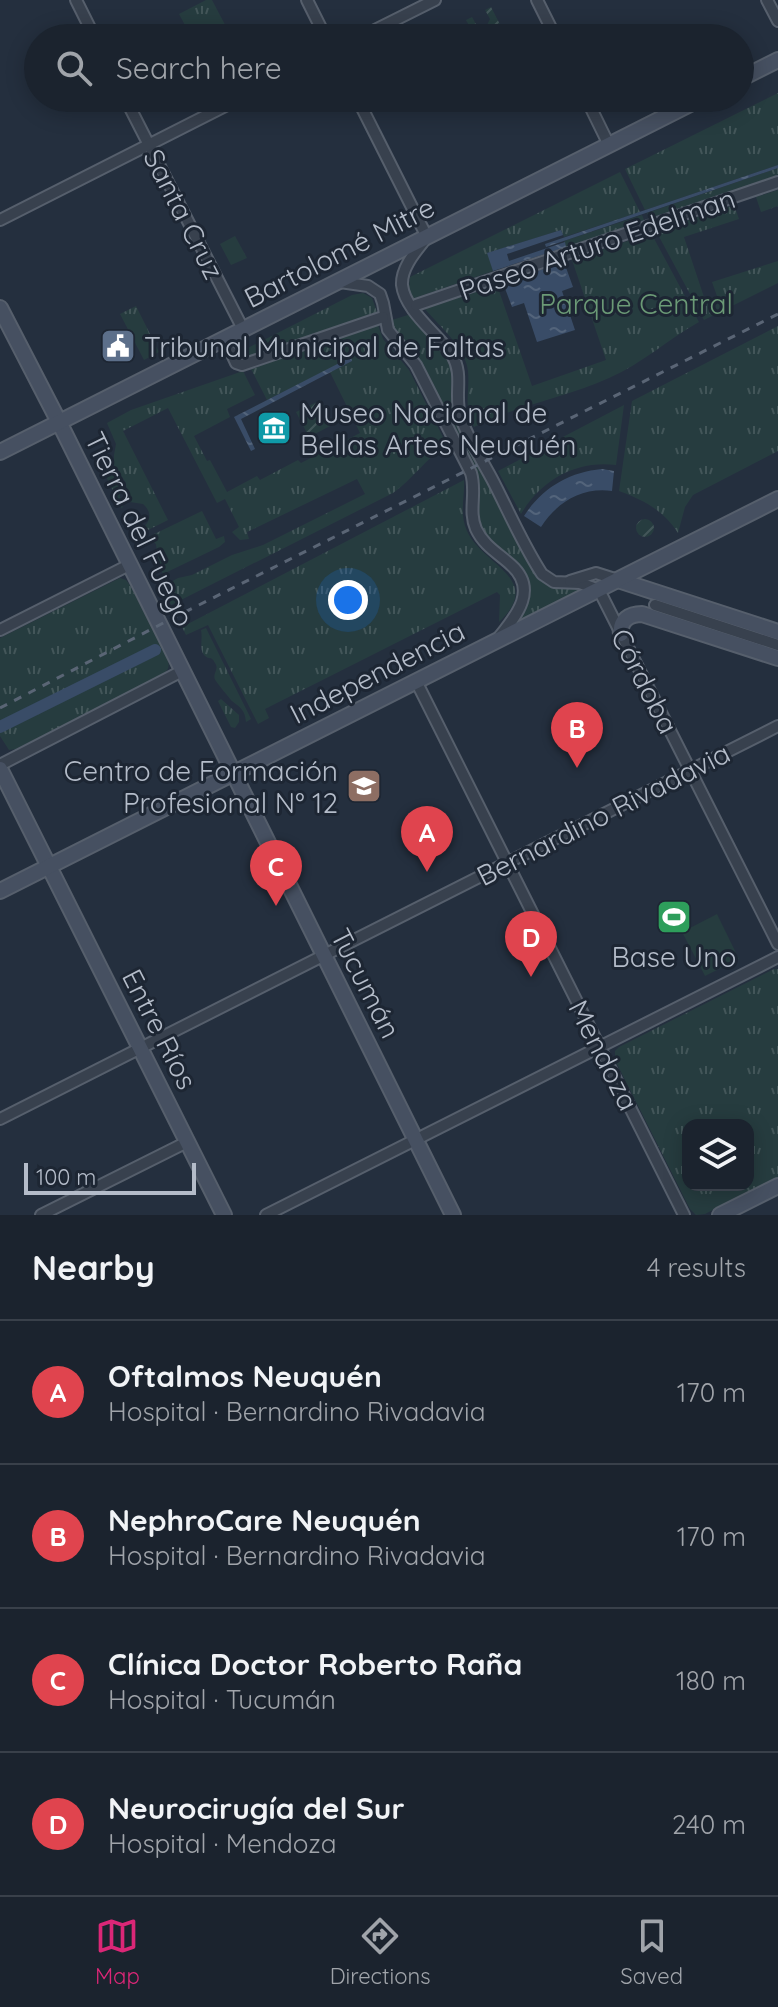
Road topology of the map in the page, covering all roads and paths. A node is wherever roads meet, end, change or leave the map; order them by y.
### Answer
1 (76, 0) edge
2 (307, 0) edge
3 (435, 0) edge
4 (537, 0) edge
5 (767, 0) edge
6 (778, 21) edge
7 (88, 24) edge
8 (319, 24) edge
9 (387, 24) edge
10 (549, 24) edge
11 (778, 60) edge
12 (754, 72) edge
13 (132, 112) edge
14 (213, 112) edge
15 (364, 112) edge
16 (593, 112) edge
17 (674, 112) edge
18 (149, 144) junction
19 (609, 145) junction
20 (778, 182) edge
21 (0, 220) edge
22 (427, 237) junction
23 (338, 281) junction
24 (416, 305) dead end
25 (0, 308) edge
26 (383, 317) dead end
27 (243, 329) junction
28 (231, 352) dead end
29 (59, 422) junction
30 (0, 452) edge
31 (778, 499) edge
32 (129, 565) junction
33 (618, 580) junction
34 (565, 582) junction
35 (599, 590) junction
36 (652, 604) junction
37 (0, 630) edge
38 (778, 632) edge
39 (621, 634) junction
40 (495, 641) junction
41 (778, 645) edge
42 (778, 658) edge
43 (182, 671) junction
44 (416, 681) junction
45 (778, 726) edge
46 (0, 767) edge
47 (690, 770) junction
48 (233, 774) junction
49 (507, 863) junction
50 (49, 866) junction
51 (0, 891) edge
52 (778, 944) edge
53 (324, 956) junction
54 (778, 957) edge
55 (600, 1047) junction
56 (140, 1048) junction
57 (0, 1119) edge
58 (416, 1140) junction
59 (187, 1142) junction
60 (778, 1186) edge
61 (41, 1215) edge
62 (224, 1215) edge
63 (266, 1215) edge
64 (453, 1215) edge
65 (684, 1215) edge
66 (720, 1215) edge

1 - 7 street
2 - 8 street
3 - 9 street
4 - 10 street
5 - 6 street
11 - 12 main road
13 - 18 street, Santa Cruz
14 - 18 street
15 - 22 street
16 - 19 street
17 - 19 main road, Bartolomé Mitre
18 - 21 street
18 - 27 street, Santa Cruz
19 - 22 main road, Bartolomé Mitre
20 - 24 street, Paseo Arturo Edelman
22 - 23 main road, Bartolomé Mitre
22 - 34 street
23 - 27 main road, Bartolomé Mitre
23 - 40 street
25 - 29 main road, Tierra del Fuego
26 - 28 street
27 - 29 main road, Bartolomé Mitre
29 - 30 main road, Bartolomé Mitre
29 - 32 main road, Tierra del Fuego
31 - 33 main road, Independencia
32 - 37 street
32 - 43 main road, Tierra del Fuego
33 - 34 street
33 - 35 main road, Independencia
33 - 36 main road
34 - 35 street
35 - 39 street, Córdoba
35 - 40 main road, Independencia
36 - 38 main road
36 - 39 main road
36 - 41 street
36 - 42 main road
39 - 47 street, Córdoba
40 - 44 main road, Independencia
43 - 46 street
43 - 48 main road, Tierra del Fuego
44 - 48 main road, Independencia
44 - 49 street, Mendoza
45 - 47 street, Bernardino Rivadavia
46 - 50 main road, Entre Ríos
47 - 49 street, Bernardino Rivadavia
47 - 52 street, Córdoba
48 - 50 main road, Independencia
48 - 53 main road, Tucumán
49 - 53 street, Bernardino Rivadavia
49 - 55 street, Mendoza
50 - 51 main road, Independencia
50 - 56 main road, Entre Ríos
53 - 56 street, Bernardino Rivadavia
53 - 58 main road, Tucumán
54 - 55 street
55 - 58 street
55 - 65 street, Mendoza
56 - 57 street, Bernardino Rivadavia
56 - 59 main road, Entre Ríos
58 - 63 street
58 - 64 main road, Tucumán
59 - 61 street
59 - 62 main road, Entre Ríos
60 - 66 main road

